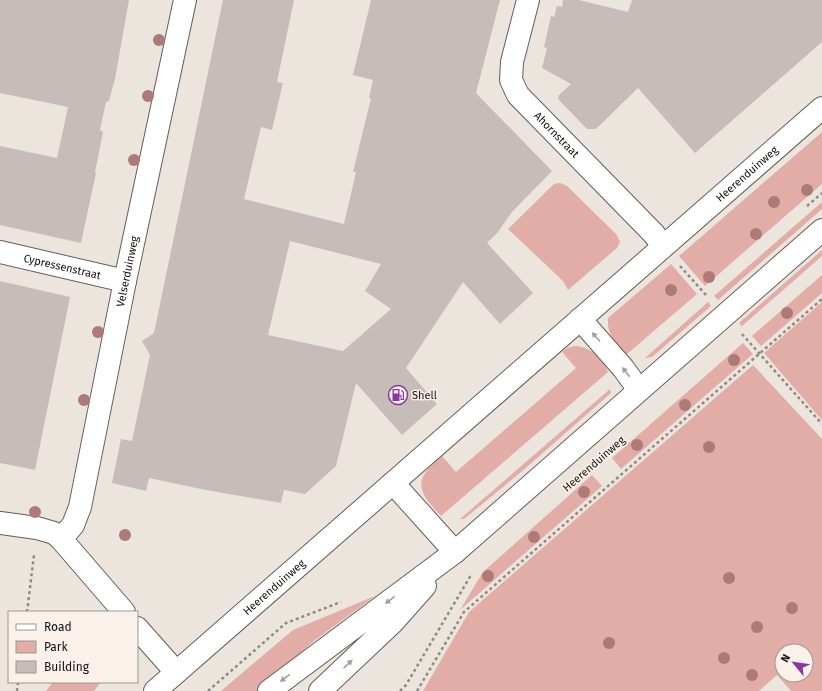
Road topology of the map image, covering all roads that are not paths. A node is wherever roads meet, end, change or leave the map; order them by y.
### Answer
1 (185, 0) edge
2 (528, 0) edge
3 (822, 108) edge
4 (822, 230) edge
5 (663, 246) junction
6 (0, 252) edge
7 (125, 281) junction
8 (580, 319) junction
9 (639, 390) junction
10 (393, 483) junction
11 (0, 523) edge
12 (61, 540) junction
13 (455, 552) junction
14 (123, 611) edge
15 (138, 629) edge
16 (176, 672) junction
17 (155, 691) edge
18 (269, 691) edge
19 (320, 691) edge

1 - 7 street, Velserduinweg
2 - 5 street, Ahornstraat
3 - 5 street, Heerenduinweg
4 - 9 street
5 - 8 street, Heerenduinweg
6 - 7 street, Cypressenstraat
7 - 12 street, Velserduinweg
9 -> 8 street
8 - 10 street, Heerenduinweg
9 - 13 street
10 - 13 street
10 - 16 street, Heerenduinweg
11 - 12 street
12 - 14 street
13 -> 18 street
19 -> 13 street
15 - 16 street
16 - 17 street, Heerenduinweg

